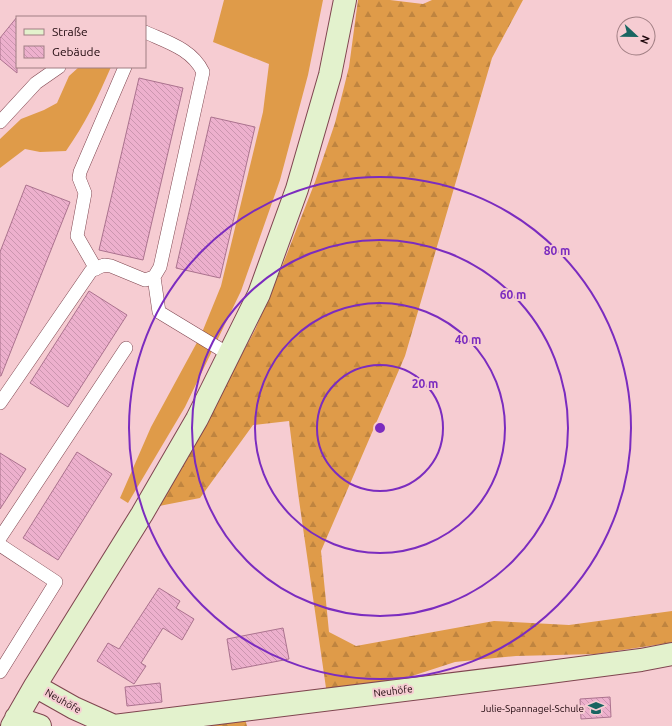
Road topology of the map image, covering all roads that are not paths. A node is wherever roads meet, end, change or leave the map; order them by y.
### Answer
1 (345, 0) edge
2 (146, 32) edge
3 (58, 68) edge
4 (125, 68) edge
5 (0, 122) edge
6 (96, 269) junction
7 (154, 277) junction
8 (126, 348) dead end
9 (230, 354) junction
10 (0, 403) edge
11 (0, 538) edge
12 (0, 545) edge
13 (672, 654) edge
14 (0, 672) edge
15 (35, 686) junction
16 (14, 722) edge
17 (40, 726) edge
18 (114, 726) edge

1 - 9 street
2 - 7 lane
3 - 5 lane
4 - 6 lane
6 - 7 lane
6 - 10 lane
7 - 9 lane
8 - 11 lane
9 - 15 street
12 - 14 lane
13 - 18 street, Neuhöfe
15 - 16 street
15 - 18 street, Neuhöfe
16 - 17 street

